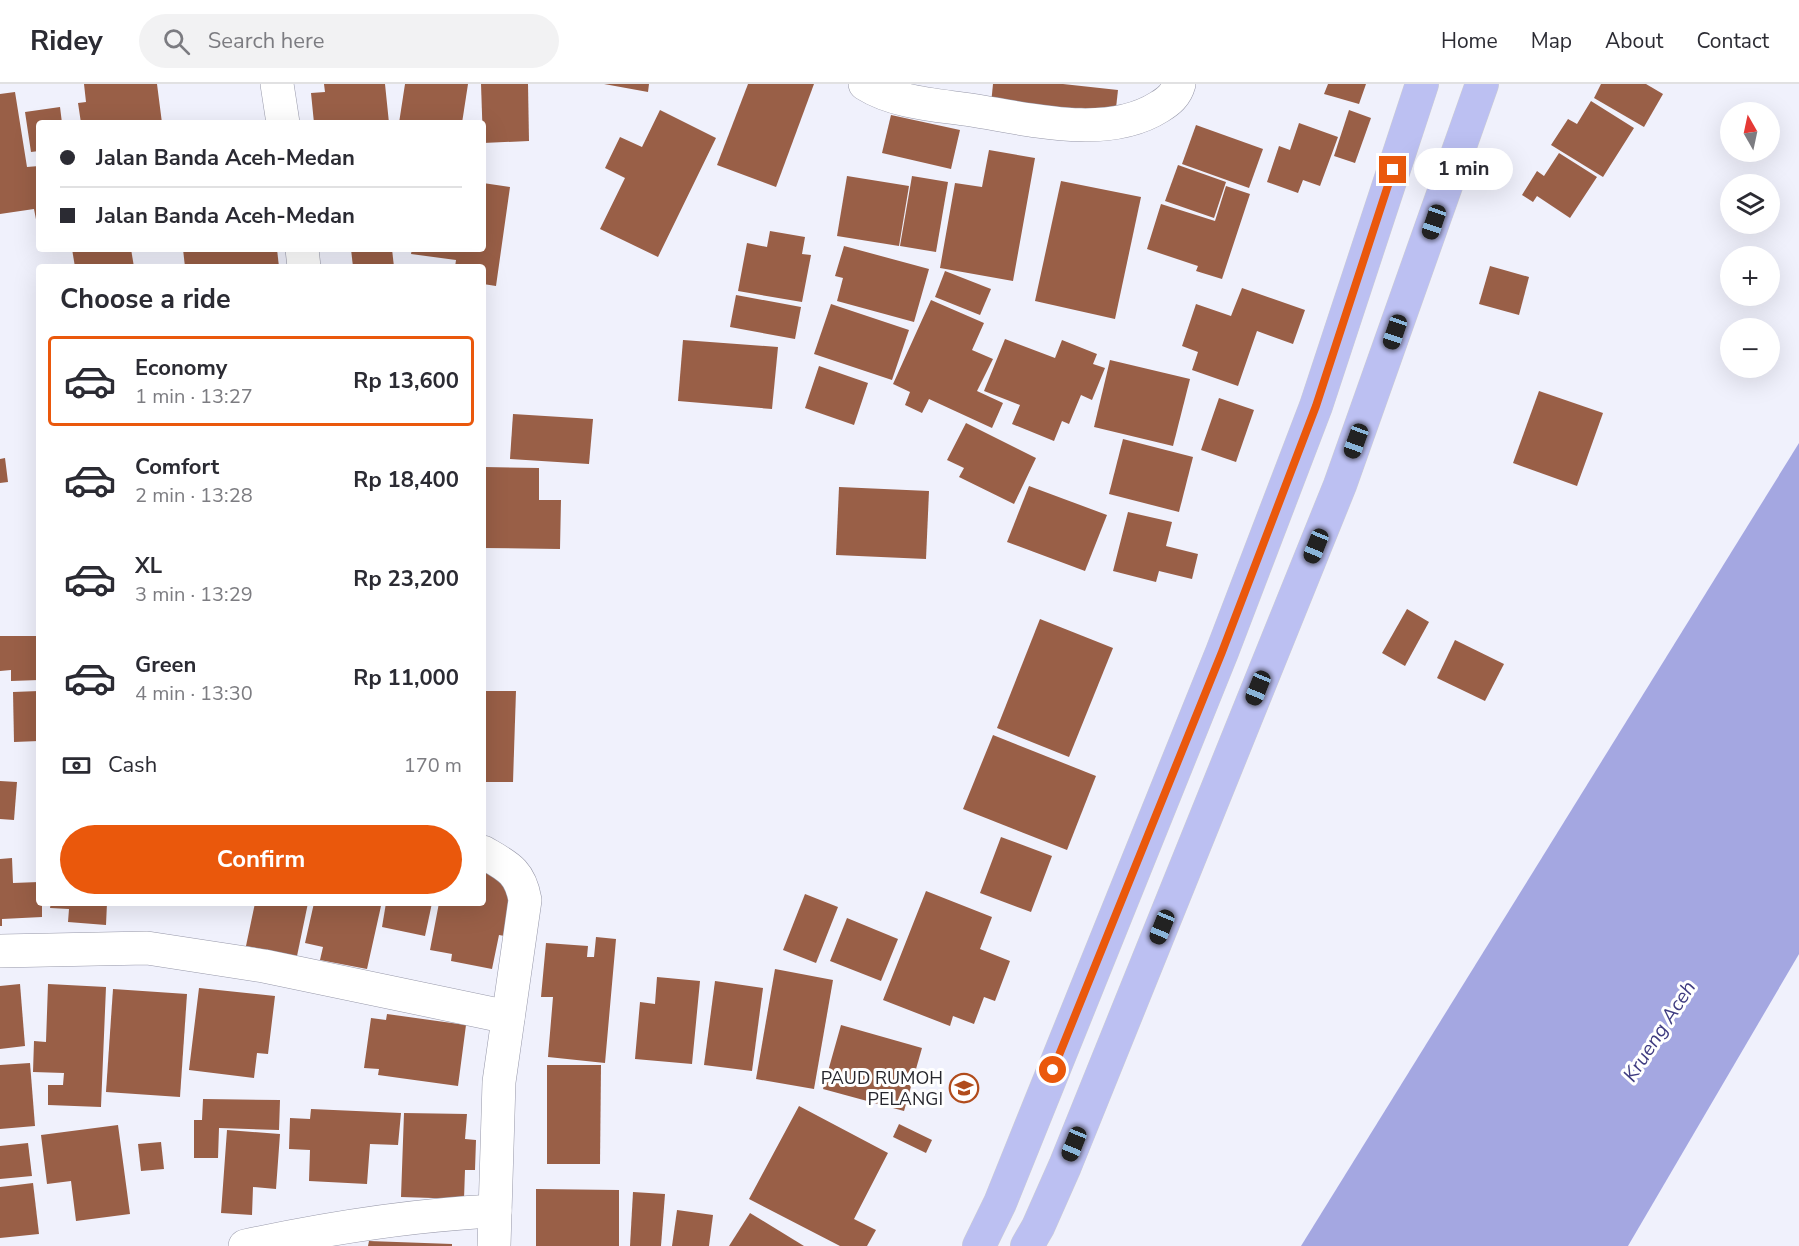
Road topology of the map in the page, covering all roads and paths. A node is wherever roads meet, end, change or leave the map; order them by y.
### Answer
1 (277, 84) edge
2 (865, 84) edge
3 (1179, 84) edge
4 (1422, 84) edge
5 (1482, 84) edge
6 (283, 120) edge
7 (1222, 652) junction
8 (1267, 666) junction
9 (486, 854) edge
10 (0, 951) edge
11 (508, 1017) junction
12 (495, 1211) junction
13 (245, 1246) edge
14 (494, 1246) edge
15 (979, 1246) edge
16 (1027, 1246) edge

1 - 6 street
2 - 3 street
4 - 7 highway
5 - 8 highway
7 - 8 highway
7 - 15 highway
8 - 16 highway
9 - 11 street
10 - 11 street
11 - 12 street
12 - 13 street
12 - 14 street

